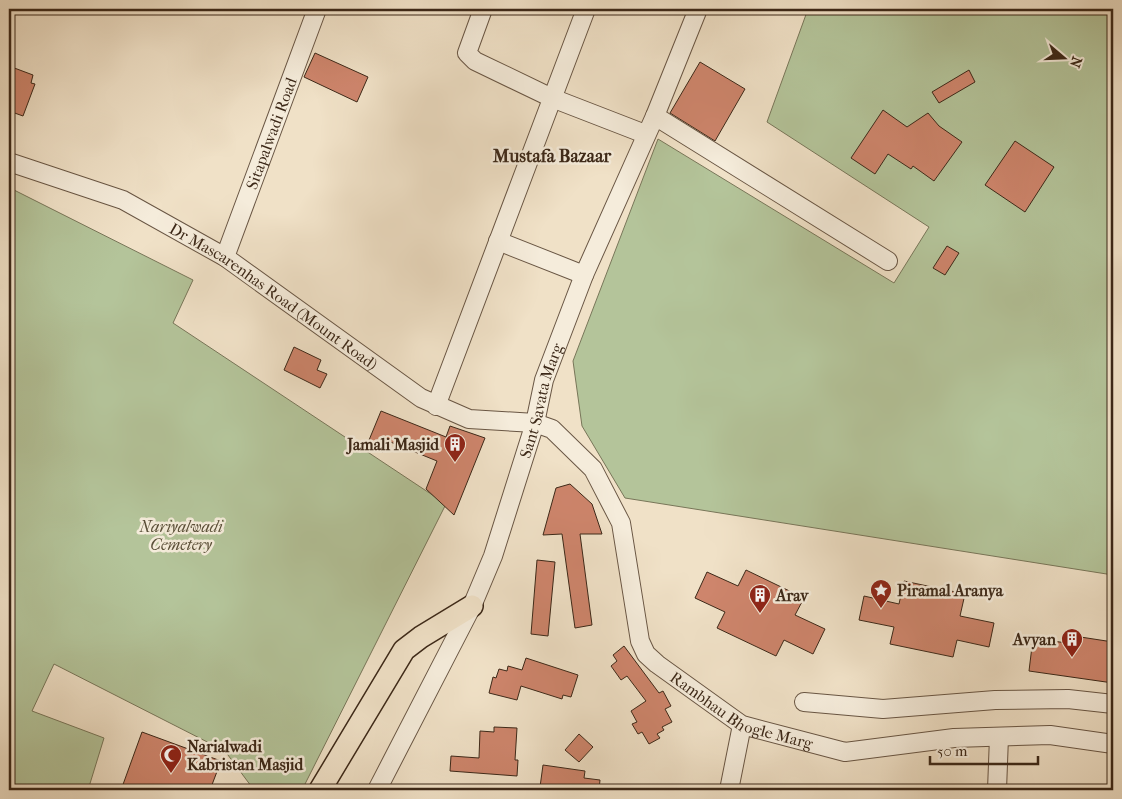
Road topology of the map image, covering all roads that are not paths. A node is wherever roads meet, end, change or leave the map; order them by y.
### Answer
1 (317, 9) edge
2 (483, 9) edge
3 (586, 9) edge
4 (698, 9) edge
5 (552, 98) junction
6 (655, 116) junction
7 (645, 134) junction
8 (9, 162) edge
9 (498, 241) junction
10 (225, 257) junction
11 (888, 261) dead end
12 (584, 275) junction
13 (436, 406) junction
14 (535, 423) junction
15 (472, 606) junction
16 (804, 702) dead end
17 (1113, 704) edge
18 (742, 726) junction
19 (999, 737) junction
20 (1113, 744) edge
21 (320, 790) edge
22 (377, 790) edge
23 (729, 790) edge
24 (997, 790) edge

1 - 10 street, Sitapalwadi Road
2 - 5 street
3 - 5 street
4 - 6 street, Sant Savata Marg
5 - 7 street
5 - 9 street
6 - 7 street, Sant Savata Marg
6 - 11 street
7 - 12 street, Sant Savata Marg
8 - 10 street, Dr Mascarenhas Road (Mount Road)
9 - 12 street
9 - 13 street
10 - 13 street, Dr Mascarenhas Road (Mount Road)
12 - 14 street, Sant Savata Marg
13 - 14 street, Dr Mascarenhas Road (Mount Road)
14 - 15 street, Sant Savata Marg
14 - 18 street, Rambhau Bhogle Marg
15 - 21 main road
15 - 22 street, Sant Savata Marg
16 - 17 street
18 - 19 street, Rambhau Bhogle Marg
18 - 23 street
19 - 20 street, Rambhau Bhogle Marg
19 - 24 street

